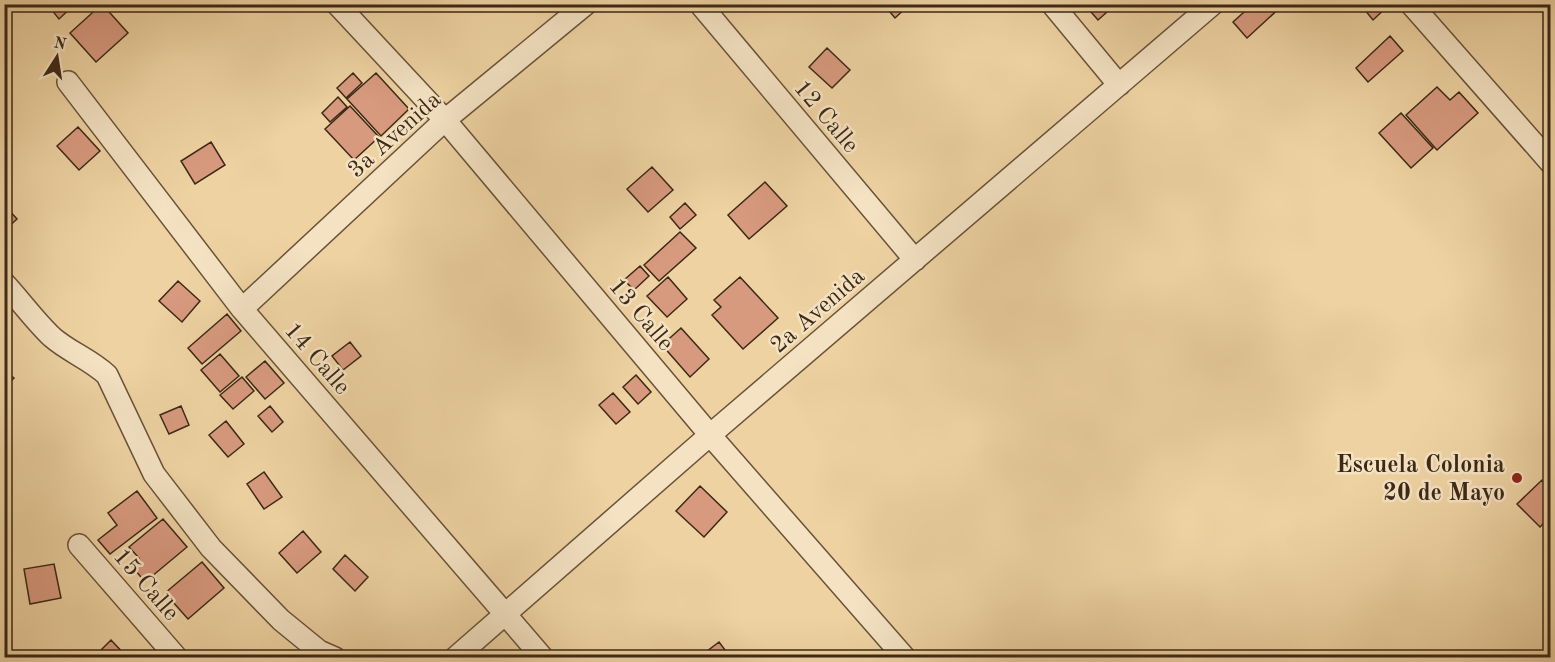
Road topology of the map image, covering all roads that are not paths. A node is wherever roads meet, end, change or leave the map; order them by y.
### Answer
1 (337, 4) edge
2 (586, 4) edge
3 (700, 4) edge
4 (1052, 4) edge
5 (1213, 4) edge
6 (1411, 4) edge
7 (68, 82) dead end
8 (1119, 85) junction
9 (445, 120) junction
10 (1551, 162) edge
11 (915, 260) junction
12 (4, 283) edge
13 (242, 309) junction
14 (710, 435) junction
15 (79, 545) dead end
16 (506, 614) junction
17 (177, 657) edge
18 (335, 657) edge
19 (455, 657) edge
20 (543, 657) edge
21 (905, 657) edge

1 - 9 street, 13 Calle
2 - 9 street, 3a Avenida
3 - 11 street, 12 Calle
4 - 8 street
5 - 8 street, 2a Avenida
6 - 10 street
7 - 13 street, 14 Calle
8 - 11 street, 2a Avenida
9 - 13 street, 3a Avenida
9 - 14 street, 13 Calle
11 - 14 street, 2a Avenida
12 - 18 street
13 - 16 street, 14 Calle
14 - 16 street, 2a Avenida
14 - 21 street, 13 Calle
15 - 17 street, 15 Calle
16 - 19 street, 2a Avenida
16 - 20 street, 14 Calle

